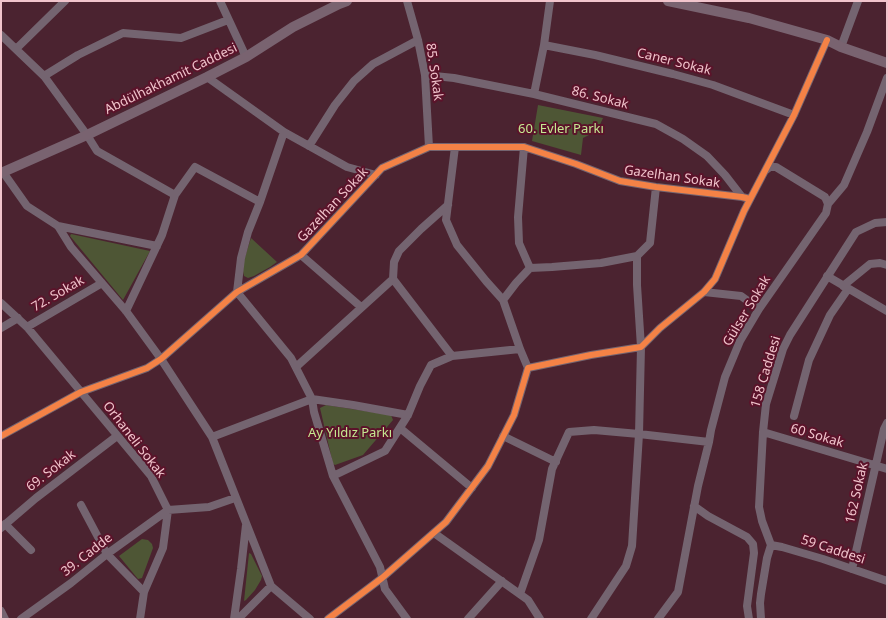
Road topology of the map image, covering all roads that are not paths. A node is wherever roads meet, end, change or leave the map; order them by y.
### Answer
1 (65, 1) edge
2 (220, 1) edge
3 (347, 1) edge
4 (407, 1) edge
5 (550, 1) edge
6 (668, 1) edge
7 (858, 1) edge
8 (697, 4) edge
9 (228, 20) junction
10 (1, 31) edge
11 (1, 35) edge
12 (418, 40) junction
13 (826, 40) junction
14 (544, 45) junction
15 (841, 48) junction
16 (16, 49) junction
17 (246, 57) junction
18 (887, 64) edge
19 (425, 75) junction
20 (44, 76) junction
21 (207, 77) junction
22 (887, 78) edge
23 (534, 94) junction
24 (794, 115) junction
25 (284, 132) junction
26 (87, 135) junction
27 (309, 146) junction
28 (429, 147) junction
29 (455, 147) junction
30 (524, 147) junction
31 (764, 171) junction
32 (2, 172) edge
33 (376, 174) junction
34 (656, 187) junction
35 (175, 195) junction
36 (746, 198) junction
37 (260, 202) junction
38 (828, 204) junction
39 (448, 205) junction
40 (887, 222) edge
41 (58, 226) junction
42 (157, 246) junction
43 (301, 255) junction
44 (637, 256) junction
45 (887, 265) edge
46 (530, 268) junction
47 (827, 276) junction
48 (393, 279) junction
49 (102, 283) junction
50 (846, 288) junction
51 (237, 292) junction
52 (704, 292) junction
53 (503, 300) junction
54 (1, 304) edge
55 (361, 307) junction
56 (759, 309) junction
57 (126, 311) junction
58 (887, 311) edge
59 (18, 318) junction
60 (27, 327) junction
61 (1, 328) edge
62 (641, 347) junction
63 (520, 349) junction
64 (452, 356) junction
65 (161, 359) junction
66 (296, 367) junction
67 (528, 368) junction
68 (81, 392) junction
69 (312, 399) junction
70 (408, 415) junction
71 (794, 416) dead end
72 (887, 423) edge
73 (400, 428) junction
74 (763, 432) junction
75 (639, 434) junction
76 (1, 436) edge
77 (117, 436) junction
78 (503, 436) junction
79 (212, 437) junction
80 (709, 442) junction
81 (556, 462) junction
82 (876, 466) junction
83 (887, 469) edge
84 (333, 476) junction
85 (472, 488) junction
86 (235, 498) junction
87 (81, 505) dead end
88 (694, 506) junction
89 (168, 510) junction
90 (246, 522) junction
91 (3, 526) edge
92 (434, 533) junction
93 (771, 546) junction
94 (31, 550) dead end
95 (107, 554) junction
96 (852, 569) junction
97 (382, 578) junction
98 (502, 581) junction
99 (887, 581) edge
100 (271, 586) junction
101 (144, 592) junction
102 (520, 594) junction
103 (1, 611) edge
104 (660, 618) edge
105 (6, 619) edge
106 (21, 619) edge
107 (140, 619) edge
108 (234, 619) edge
109 (238, 619) edge
110 (310, 619) edge
111 (328, 619) edge
112 (407, 619) edge
113 (468, 619) edge
114 (540, 619) edge
115 (591, 619) edge
116 (749, 619) edge
117 (761, 619) edge

1 - 16 street
2 - 9 street
3 - 17 main road, Abdülhakhamit Caddesi
4 - 12 street, 85. Sokak
5 - 14 street
6 - 8 main road
7 - 15 street
8 - 13 main road
9 - 17 street
9 - 20 street
10 - 16 street
11 - 16 street
12 - 19 street, 85. Sokak
12 - 27 street
13 - 15 main road
13 - 24 street
14 - 23 street
14 - 24 street, Caner Sokak
15 - 18 main road
16 - 20 street
17 - 21 main road, Abdülhakhamit Caddesi
19 - 23 street, 86. Sokak
19 - 28 street, 85. Sokak
20 - 26 street
21 - 25 street
21 - 26 main road, Abdülhakhamit Caddesi
22 - 38 street, Gülser Sokak
23 - 36 street, 86. Sokak
24 - 31 street
25 - 27 street
25 - 37 street
26 - 32 main road, Abdülhakhamit Caddesi
26 - 35 street
27 - 33 street
28 - 29 street, Gazelhan Sokak
28 - 33 street, Gazelhan Sokak
29 - 30 street, Gazelhan Sokak
29 - 39 street
30 - 34 street, Gazelhan Sokak
30 - 46 street
31 - 36 street
31 - 38 street
32 - 41 street
33 - 43 street, Gazelhan Sokak
34 - 36 street, Gazelhan Sokak
34 - 44 street
35 - 37 street
35 - 42 street
36 - 52 street
37 - 51 street
38 - 56 street, Gülser Sokak
39 - 48 street
39 - 53 street
40 - 47 street, 158 Caddesi
41 - 42 street
41 - 49 street
42 - 57 street
43 - 51 street, Gazelhan Sokak
43 - 55 street
44 - 46 street
44 - 62 street
45 - 50 street
46 - 53 street
47 - 50 street
47 - 74 street, 158 Caddesi
48 - 55 street
48 - 64 street
49 - 57 street
49 - 60 street, 72. Sokak
50 - 58 street
50 - 71 street
51 - 65 street, Gazelhan Sokak
51 - 66 street
52 - 56 street
52 - 62 street
53 - 63 street
54 - 59 street, Orhaneli Sokak
55 - 66 street
56 - 80 street, Gülser Sokak
57 - 65 street
59 - 60 street, Orhaneli Sokak
59 - 61 street, 72. Sokak
60 - 68 street, Orhaneli Sokak
62 - 67 street
62 - 75 street
63 - 64 street
63 - 67 street
64 - 70 street
65 - 68 street, Gazelhan Sokak
65 - 79 street
66 - 69 street
67 - 78 street
68 - 76 street, Gazelhan Sokak
68 - 77 street, Orhaneli Sokak
69 - 70 street
69 - 79 street
69 - 84 street
70 - 73 street
72 - 82 street, 162 Sokak
73 - 84 street
73 - 85 street
74 - 82 street, 60 Sokak
74 - 93 street, 158 Caddesi
75 - 80 street
75 - 81 street
75 - 115 street
77 - 89 street, Orhaneli Sokak
77 - 91 street, 69. Sokak
78 - 81 street
78 - 85 street
79 - 86 street
80 - 88 street, Gülser Sokak
81 - 102 street
82 - 83 street, 60 Sokak
82 - 96 street, 162 Sokak
84 - 97 street
85 - 92 street
86 - 89 street
86 - 90 street
87 - 95 street
88 - 104 street, Gülser Sokak
88 - 116 street
89 - 95 street, 39. Cadde
89 - 101 street
90 - 100 street
90 - 108 street
91 - 94 street
92 - 97 street
92 - 98 street
93 - 96 street, 59 Caddesi
93 - 117 street
95 - 101 street
95 - 106 street, 39. Cadde
96 - 99 street, 59 Caddesi
97 - 111 street
97 - 112 street
98 - 102 street
98 - 113 street
100 - 109 street
100 - 110 street
101 - 107 street
102 - 114 street
103 - 105 street

